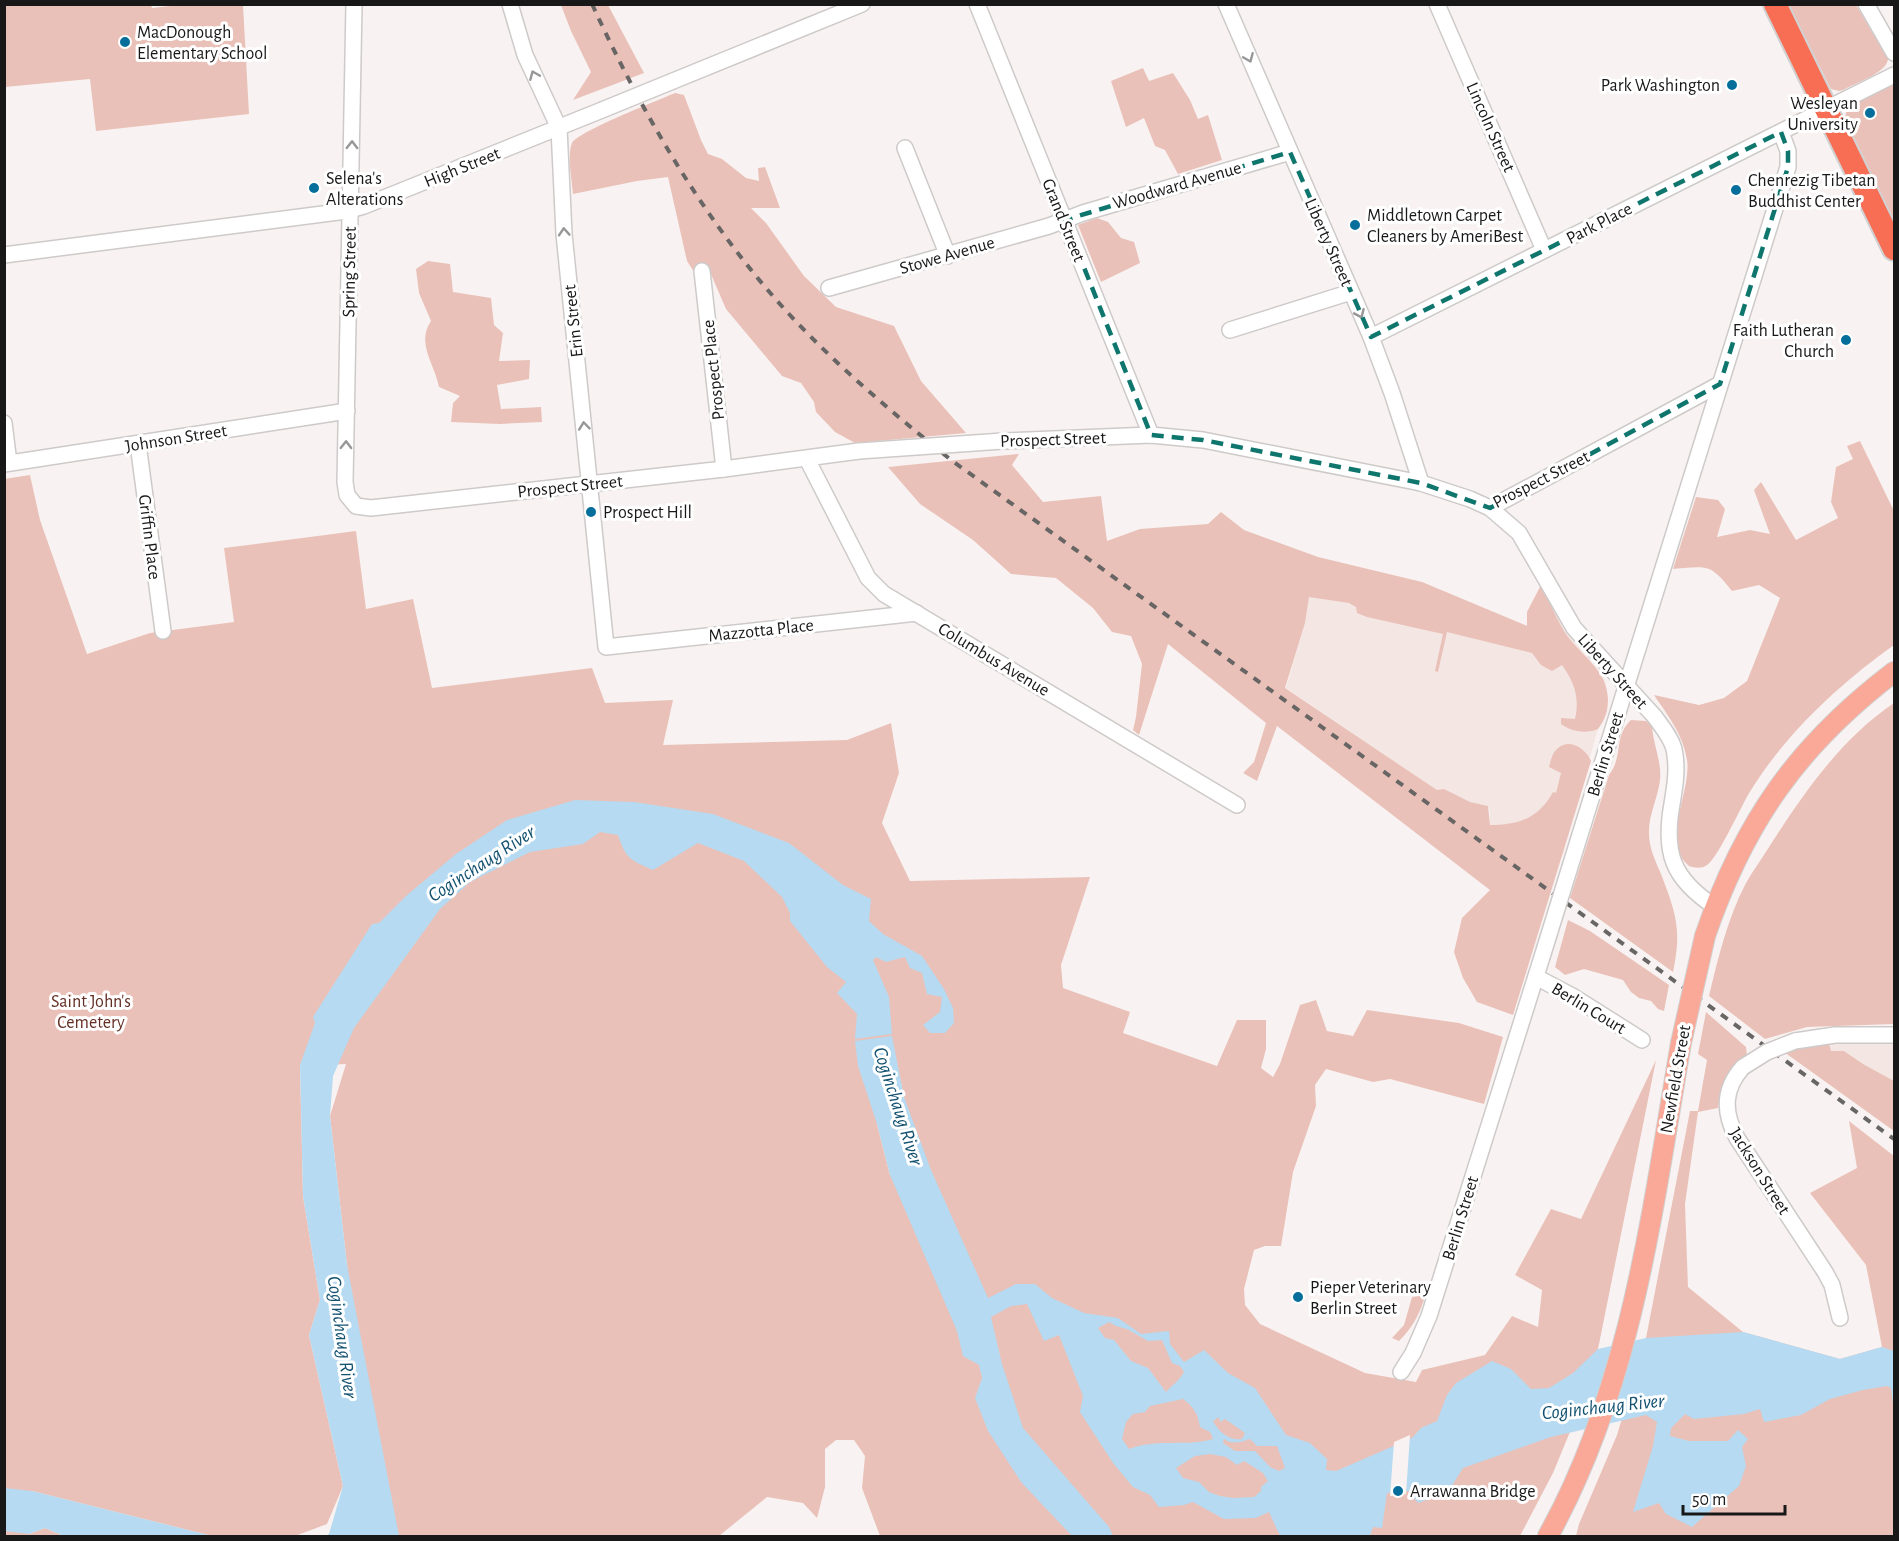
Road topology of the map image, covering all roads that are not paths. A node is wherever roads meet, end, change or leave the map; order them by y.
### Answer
1 (354, 4) edge
2 (510, 4) edge
3 (862, 4) edge
4 (977, 4) edge
5 (1226, 4) edge
6 (1437, 4) edge
7 (1775, 4) edge
8 (1866, 4) edge
9 (1894, 53) edge
10 (1894, 75) edge
11 (1827, 109) junction
12 (559, 128) junction
13 (1781, 132) junction
14 (905, 148) dead end
15 (1290, 152) junction
16 (351, 210) junction
17 (1065, 220) junction
18 (1894, 249) edge
19 (1544, 250) junction
20 (4, 255) edge
21 (948, 256) junction
22 (702, 271) dead end
23 (829, 288) dead end
24 (1351, 292) junction
25 (1230, 330) dead end
26 (1371, 337) junction
27 (1720, 384) junction
28 (347, 411) junction
29 (4, 423) edge
30 (1151, 435) junction
31 (138, 444) junction
32 (807, 459) junction
33 (7, 463) edge
34 (724, 469) junction
35 (1421, 483) junction
36 (590, 484) junction
37 (352, 502) joint
38 (1490, 508) junction
39 (917, 613) junction
40 (163, 631) dead end
41 (606, 647) joint
42 (1894, 672) edge
43 (1626, 686) junction
44 (1237, 805) dead end
45 (1715, 907) junction
46 (1536, 976) junction
47 (1894, 1035) edge
48 (1642, 1040) dead end
49 (1840, 1318) dead end
50 (1401, 1372) dead end
51 (1548, 1536) edge

16 -> 1 street, Spring Street
12 -> 2 street, Erin Street
3 - 12 street, High Street, bridge
4 - 17 street, Grand Street
5 -> 15 street, Liberty Street
6 - 19 street, Lincoln Street
7 - 11 highway
8 - 9 street
10 - 11 street, Park Place
11 - 13 street, Park Place
11 - 18 highway
12 - 16 street, High Street
36 -> 12 street, Erin Street
13 - 19 street, Park Place
13 - 27 street, Berlin Street
14 - 21 street
15 - 17 street, Woodward Avenue
15 - 24 street, Liberty Street
16 - 20 street, High Street
16 - 28 street, Spring Street
17 - 21 street, Stowe Avenue
17 - 30 street, Grand Street
19 - 26 street, Park Place
21 - 23 street, Stowe Avenue
22 - 34 street, Prospect Place
24 - 25 street
24 -> 26 street, Liberty Street
26 - 35 street, Liberty Street
27 - 38 street, Prospect Street
27 - 43 street, Berlin Street
28 - 31 street, Johnson Street
37 -> 28 street, Spring Street
29 - 33 street
30 - 32 street, Prospect Street, bridge
30 - 35 street, Prospect Street
31 - 33 street, Johnson Street
31 - 40 street, Griffin Place
32 - 34 street, Prospect Street
32 - 39 street, Columbus Avenue
34 - 36 street, Prospect Street
35 - 38 street, Prospect Street
36 - 37 street, Prospect Street
36 - 41 street, Erin Street
38 - 43 street, Liberty Street
39 - 41 street, Mazzotta Place
39 - 44 street, Columbus Avenue
42 - 45 main road, Newfield Street
43 - 45 street, Liberty Street
43 - 46 street, Berlin Street, bridge
45 - 51 main road, Newfield Street, bridge
46 - 48 street, Berlin Court
46 - 50 street, Berlin Street
47 - 49 street, Jackson Street, bridge

